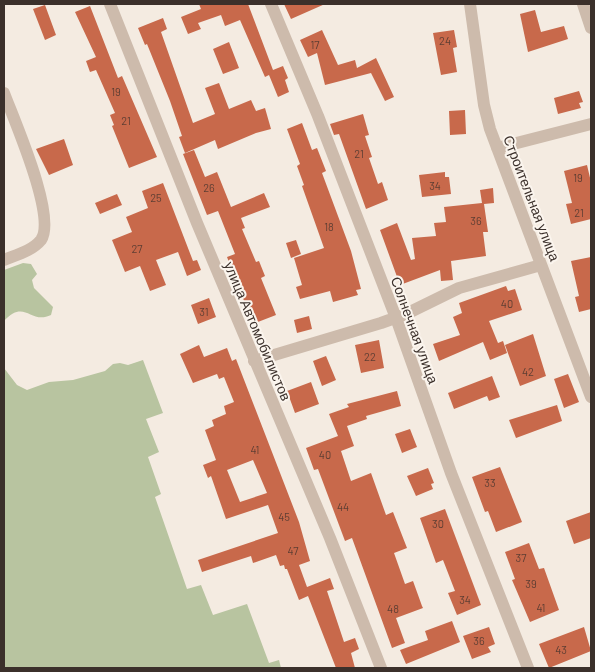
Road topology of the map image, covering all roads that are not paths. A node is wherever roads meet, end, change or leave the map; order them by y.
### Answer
1 (110, 4) edge
2 (271, 4) edge
3 (470, 4) edge
4 (583, 4) edge
5 (591, 28) edge
6 (4, 93) edge
7 (591, 124) edge
8 (497, 148) junction
9 (4, 260) edge
10 (541, 265) junction
11 (396, 318) junction
12 (254, 361) junction
13 (591, 397) edge
14 (381, 668) edge
15 (528, 668) edge

1 - 12 street, улица Автомобилистов
2 - 11 street, Солнечная улица
3 - 8 street, Строительная улица
4 - 5 street
6 - 9 street
7 - 8 street
8 - 10 street, Строительная улица
10 - 11 street
10 - 13 street, Строительная улица
11 - 12 street
11 - 15 street, Солнечная улица
12 - 14 street, улица Автомобилистов

